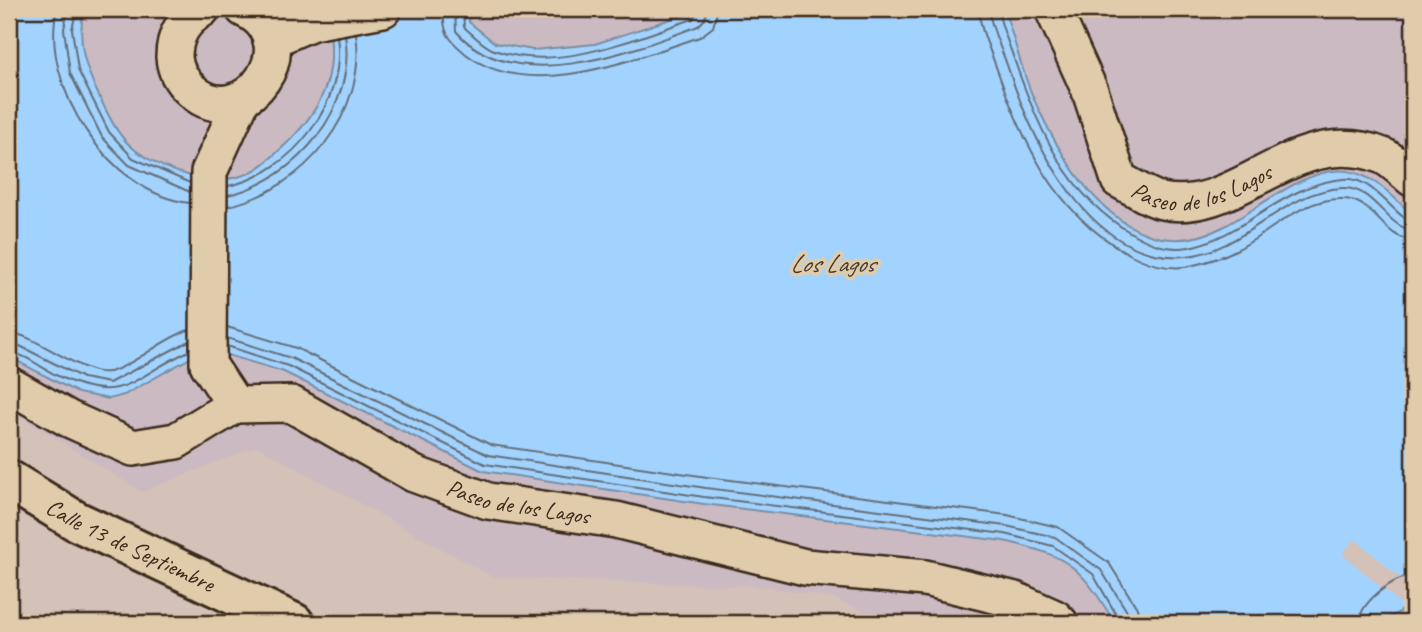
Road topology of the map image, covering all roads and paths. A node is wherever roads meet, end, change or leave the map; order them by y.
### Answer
1 (202, 9) edge
2 (244, 9) edge
3 (383, 9) edge
4 (1053, 9) edge
5 (271, 40) junction
6 (242, 99) junction
7 (1413, 179) edge
8 (9, 385) edge
9 (235, 405) junction
10 (9, 480) edge
11 (294, 623) edge
12 (1060, 623) edge

1 - 6 street
2 - 5 street
3 - 5 street
4 - 7 street, Paseo de los Lagos
5 - 6 street
6 - 9 street
8 - 9 street
9 - 12 street, Paseo de los Lagos
10 - 11 street, Calle 13 de Septiembre

